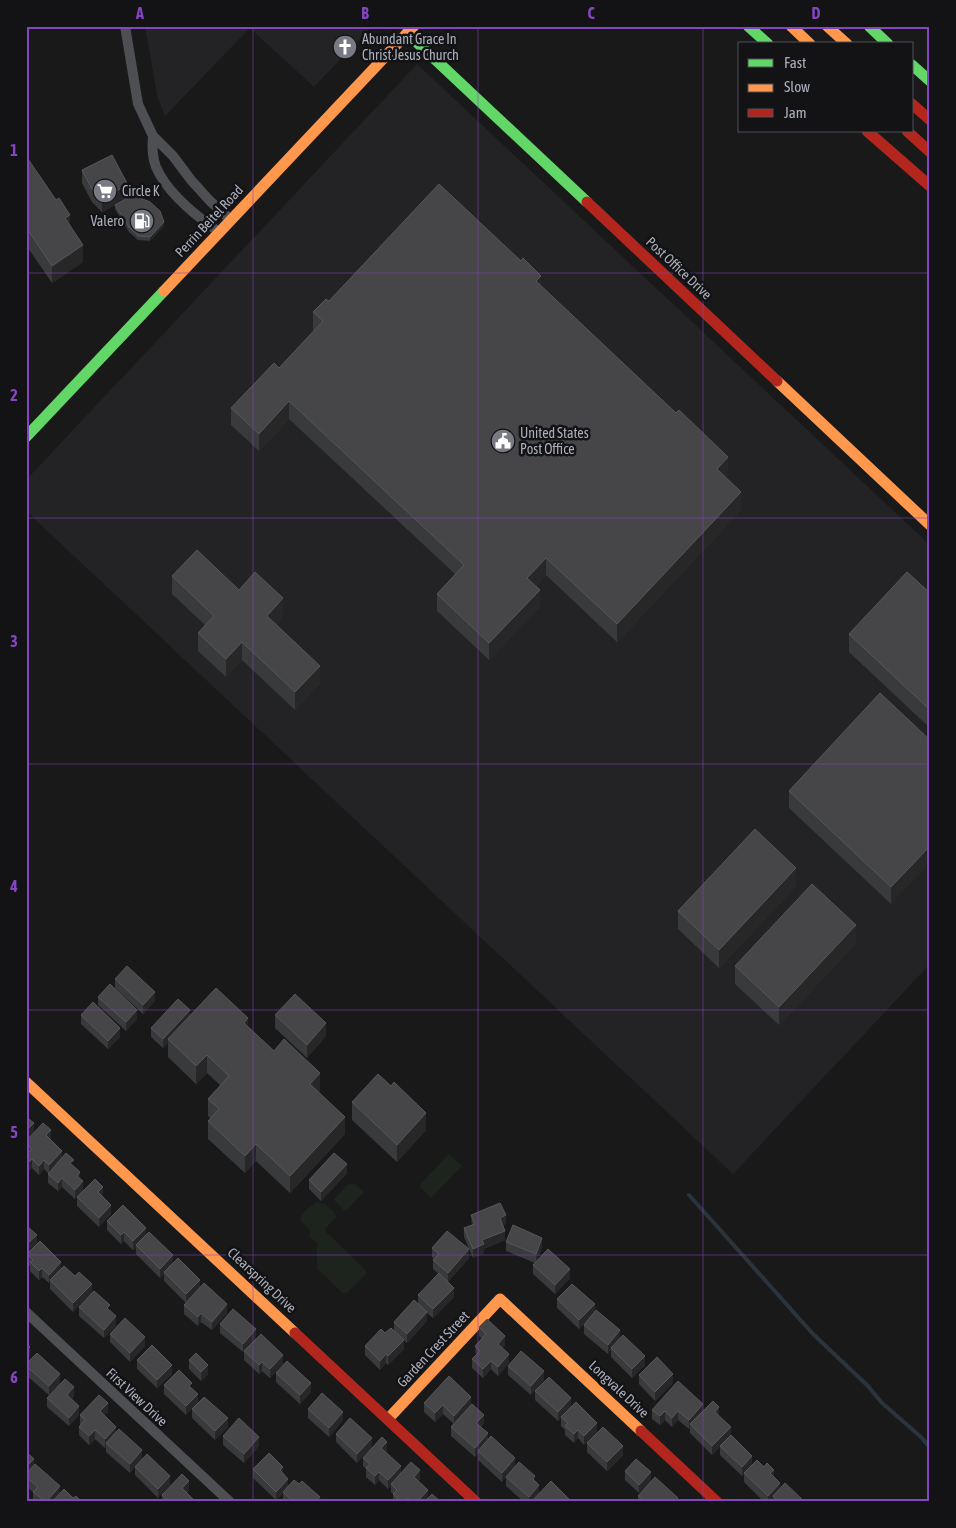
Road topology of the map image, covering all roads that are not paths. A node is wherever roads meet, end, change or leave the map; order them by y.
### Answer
1 (126, 26) edge
2 (748, 26) edge
3 (791, 26) edge
4 (828, 26) edge
5 (869, 26) edge
6 (410, 30) edge
7 (766, 42) edge
8 (808, 42) edge
9 (845, 42) edge
10 (886, 42) edge
11 (914, 68) edge
12 (930, 81) edge
13 (914, 106) edge
14 (930, 120) edge
15 (868, 132) edge
16 (908, 132) edge
17 (153, 136) junction
18 (930, 152) edge
19 (930, 186) edge
20 (230, 219) junction
21 (219, 232) junction
22 (26, 437) edge
23 (930, 525) edge
24 (26, 1082) edge
25 (500, 1299) joint
26 (26, 1312) edge
27 (388, 1419) junction
28 (230, 1502) edge
29 (476, 1502) edge
30 (717, 1502) edge

1 - 17 street
2 - 7 main road
3 - 8 main road
4 - 9 main road
5 - 10 main road
6 - 20 main road, Perrin Beitel Road
6 - 23 main road, Post Office Drive
11 - 12 main road
13 - 14 main road
15 - 19 main road
16 - 18 main road
17 - 20 street
17 - 21 street
20 - 21 main road, Perrin Beitel Road
21 - 22 main road, Perrin Beitel Road
24 - 27 main road, Clearspring Drive
25 - 27 main road, Garden Crest Street
25 - 30 main road, Longvale Drive
26 - 28 street, First View Drive
27 - 29 main road, Clearspring Drive

